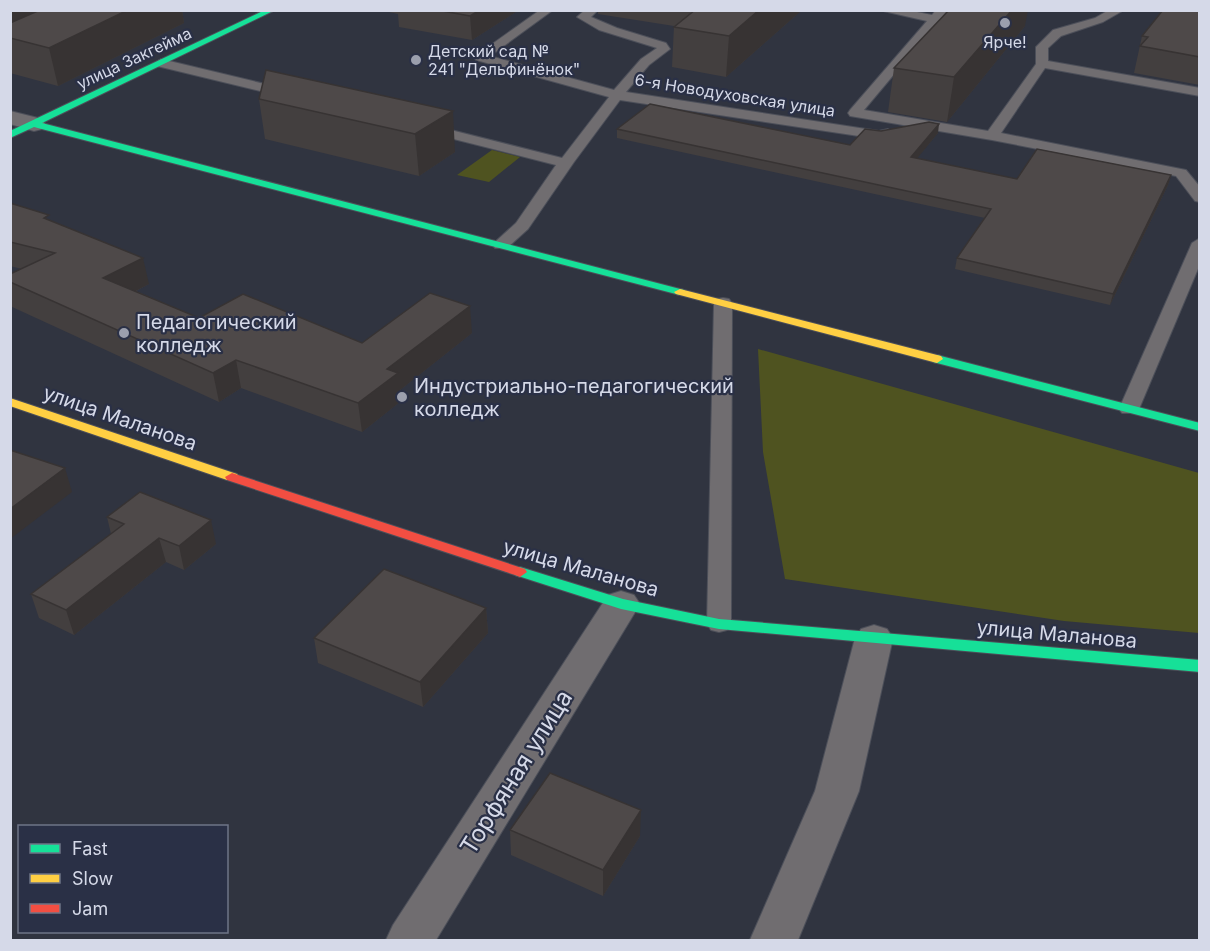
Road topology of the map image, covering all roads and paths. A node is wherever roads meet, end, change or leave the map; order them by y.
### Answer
1 (272, 10) edge
2 (548, 10) edge
3 (593, 10) edge
4 (884, 10) edge
5 (1114, 11) edge
6 (939, 15) edge
7 (161, 63) junction
8 (1042, 64) junction
9 (1200, 92) edge
10 (617, 95) junction
11 (306, 98) edge
12 (10, 117) edge
13 (34, 124) junction
14 (929, 125) junction
15 (418, 126) edge
16 (10, 135) edge
17 (992, 136) junction
18 (565, 163) junction
19 (1200, 198) edge
20 (1200, 243) edge
21 (501, 245) junction
22 (723, 303) junction
23 (10, 402) edge
24 (1130, 409) junction
25 (1200, 427) edge
26 (621, 604) junction
27 (719, 624) junction
28 (874, 638) junction
29 (1200, 666) edge
30 (410, 940) edge
31 (774, 940) edge

1 - 7 street, улица Закгейма
2 - 10 lane
3 - 10 lane
4 - 6 lane
5 - 8 lane
6 - 14 lane
7 - 11 lane
7 - 13 street, улица Закгейма
8 - 9 lane
8 - 17 lane
10 - 14 lane, 6-я Новодуховская улица
10 - 18 lane, 6-я Новодуховская улица
12 - 13 street
13 - 16 street, улица Закгейма
13 - 21 street
14 - 17 lane
15 - 18 lane
17 - 19 lane
18 - 21 lane, 6-я Новодуховская улица
20 - 24 lane
21 - 22 street
22 - 24 street
22 - 27 lane
23 - 26 street, улица Маланова
24 - 25 street
26 - 27 street, улица Маланова
26 - 30 street, Торфяная улица
27 - 28 street, улица Маланова
28 - 29 street, улица Маланова
28 - 31 street

